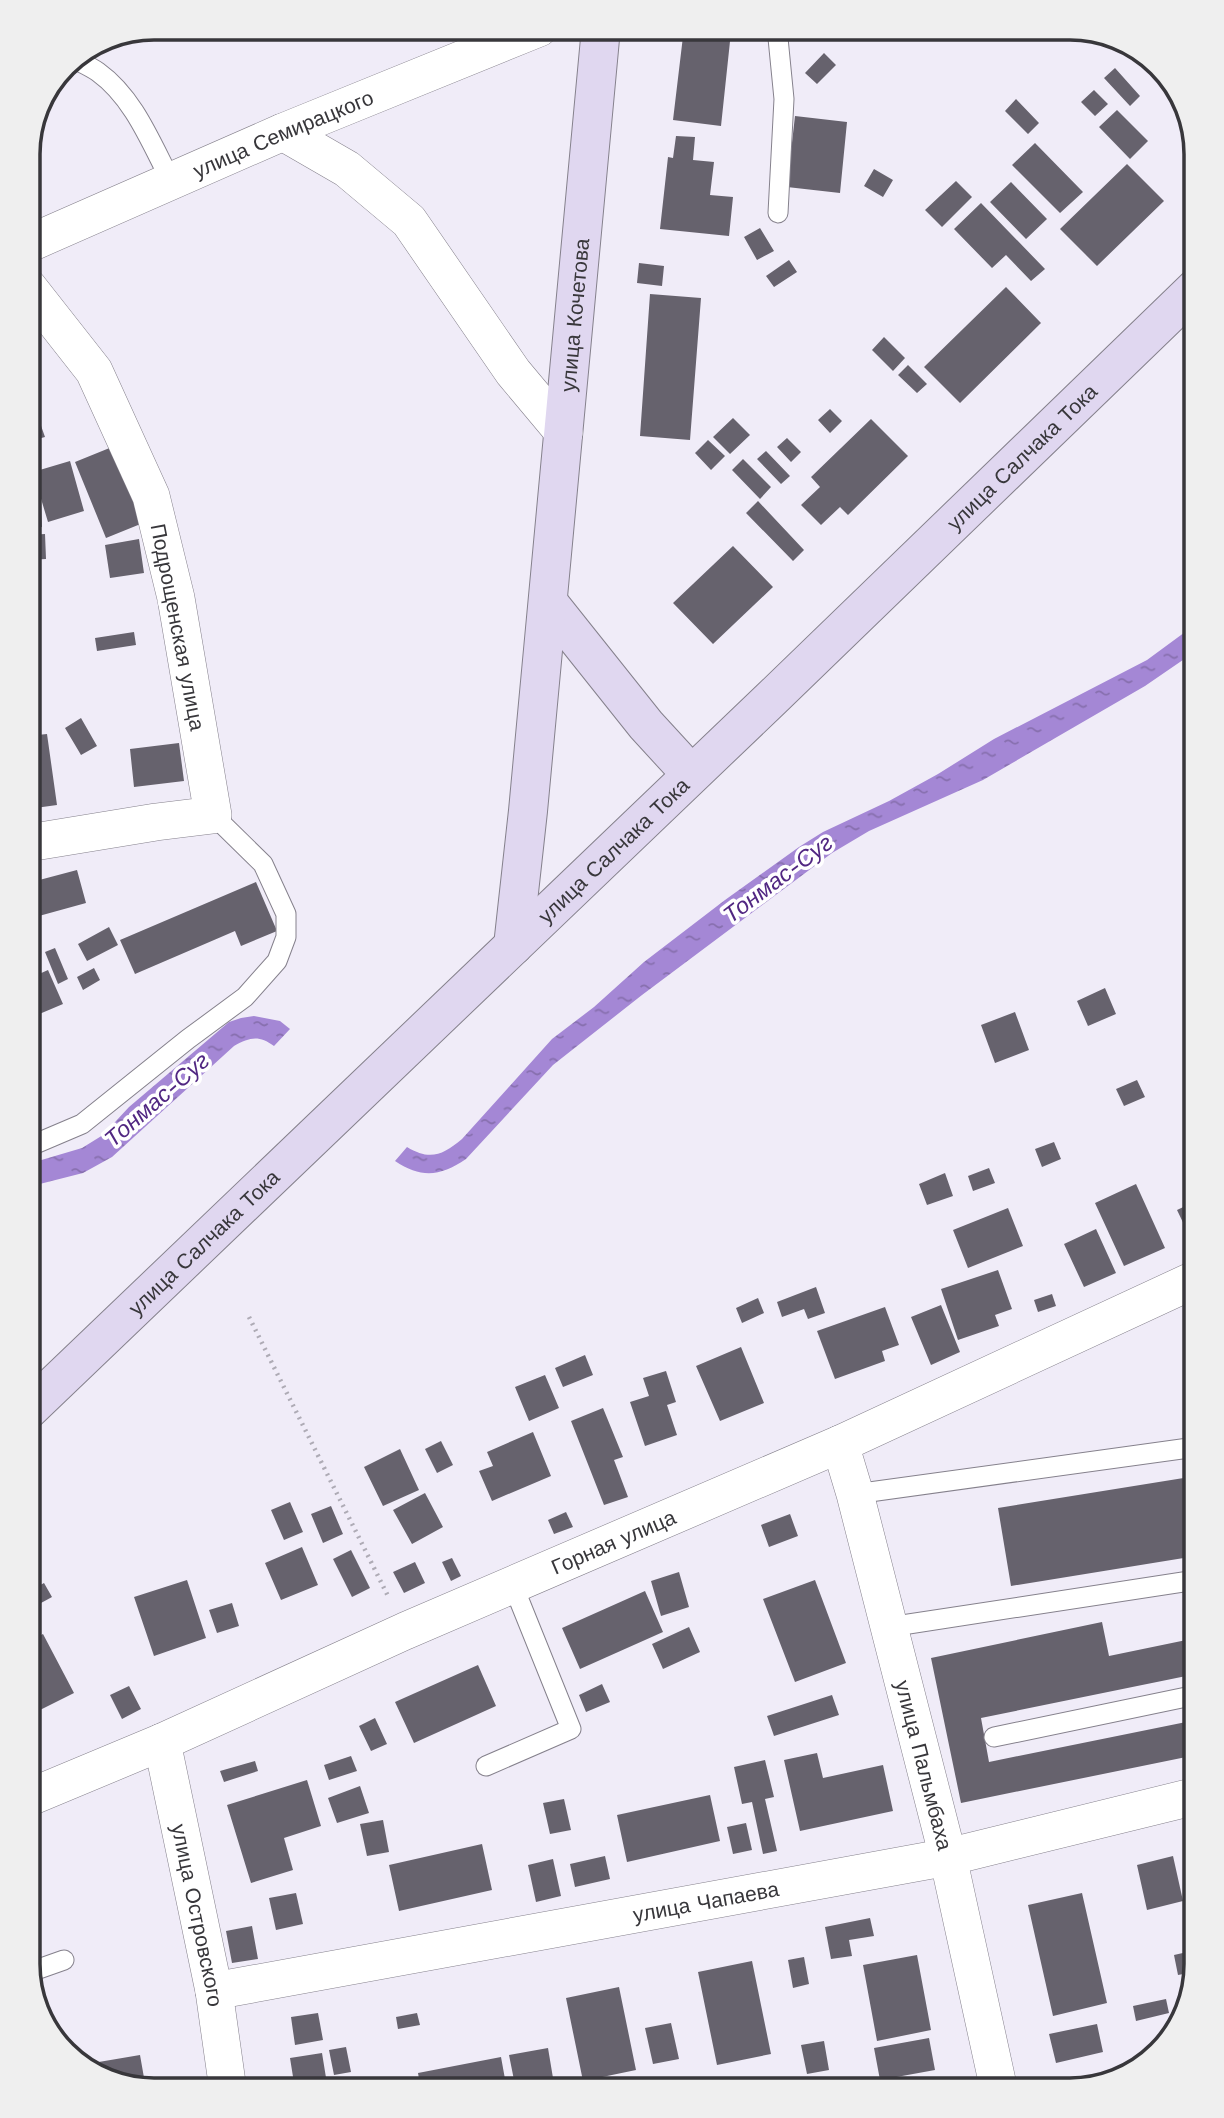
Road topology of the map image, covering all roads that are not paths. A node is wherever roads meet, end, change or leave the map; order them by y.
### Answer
1 (509, 40) edge
2 (600, 40) edge
3 (778, 40) edge
4 (85, 65) edge
5 (283, 132) junction
6 (171, 181) junction
7 (778, 213) dead end
8 (40, 239) edge
9 (1184, 300) edge
10 (40, 302) edge
11 (564, 433) junction
12 (548, 602) junction
13 (691, 774) junction
14 (213, 815) junction
15 (40, 841) edge
16 (513, 946) junction
17 (40, 1142) edge
18 (1184, 1285) edge
19 (40, 1399) edge
20 (840, 1444) junction
21 (1184, 1449) edge
22 (855, 1494) junction
23 (1184, 1582) edge
24 (513, 1585) junction
25 (888, 1627) junction
26 (1184, 1697) edge
27 (994, 1737) dead end
28 (162, 1742) junction
29 (486, 1766) dead end
30 (40, 1793) edge
31 (1184, 1799) edge
32 (948, 1857) junction
33 (64, 1960) dead end
34 (40, 1968) edge
35 (214, 1991) junction
36 (226, 2078) edge
37 (996, 2078) edge

1 - 5 street, улица Семирацкого
2 - 11 main road, улица Кочетова
3 - 7 lane
4 - 6 lane
5 - 6 street, улица Семирацкого
5 - 11 street
6 - 8 street, улица Семирацкого
9 - 13 main road, улица Салчака Тока
10 - 14 street, Подрощенская улица
11 - 12 main road, улица Кочетова
12 - 13 main road
12 - 16 main road, улица Кочетова
13 - 16 main road, улица Салчака Тока
14 - 15 street
14 - 17 lane
16 - 19 main road, улица Салчака Тока
18 - 20 street, Горная улица
20 - 22 street, улица Пальмбаха
20 - 24 street, Горная улица
21 - 22 lane
22 - 25 street, улица Пальмбаха
23 - 25 lane
24 - 28 street, Горная улица
24 - 29 lane
25 - 32 street, улица Пальмбаха
26 - 27 lane
28 - 30 street, Горная улица
28 - 35 street, улица Островского
31 - 32 street, улица Чапаева
32 - 35 street, улица Чапаева
32 - 37 street, улица Пальмбаха
33 - 34 lane
35 - 36 street, улица Островского

